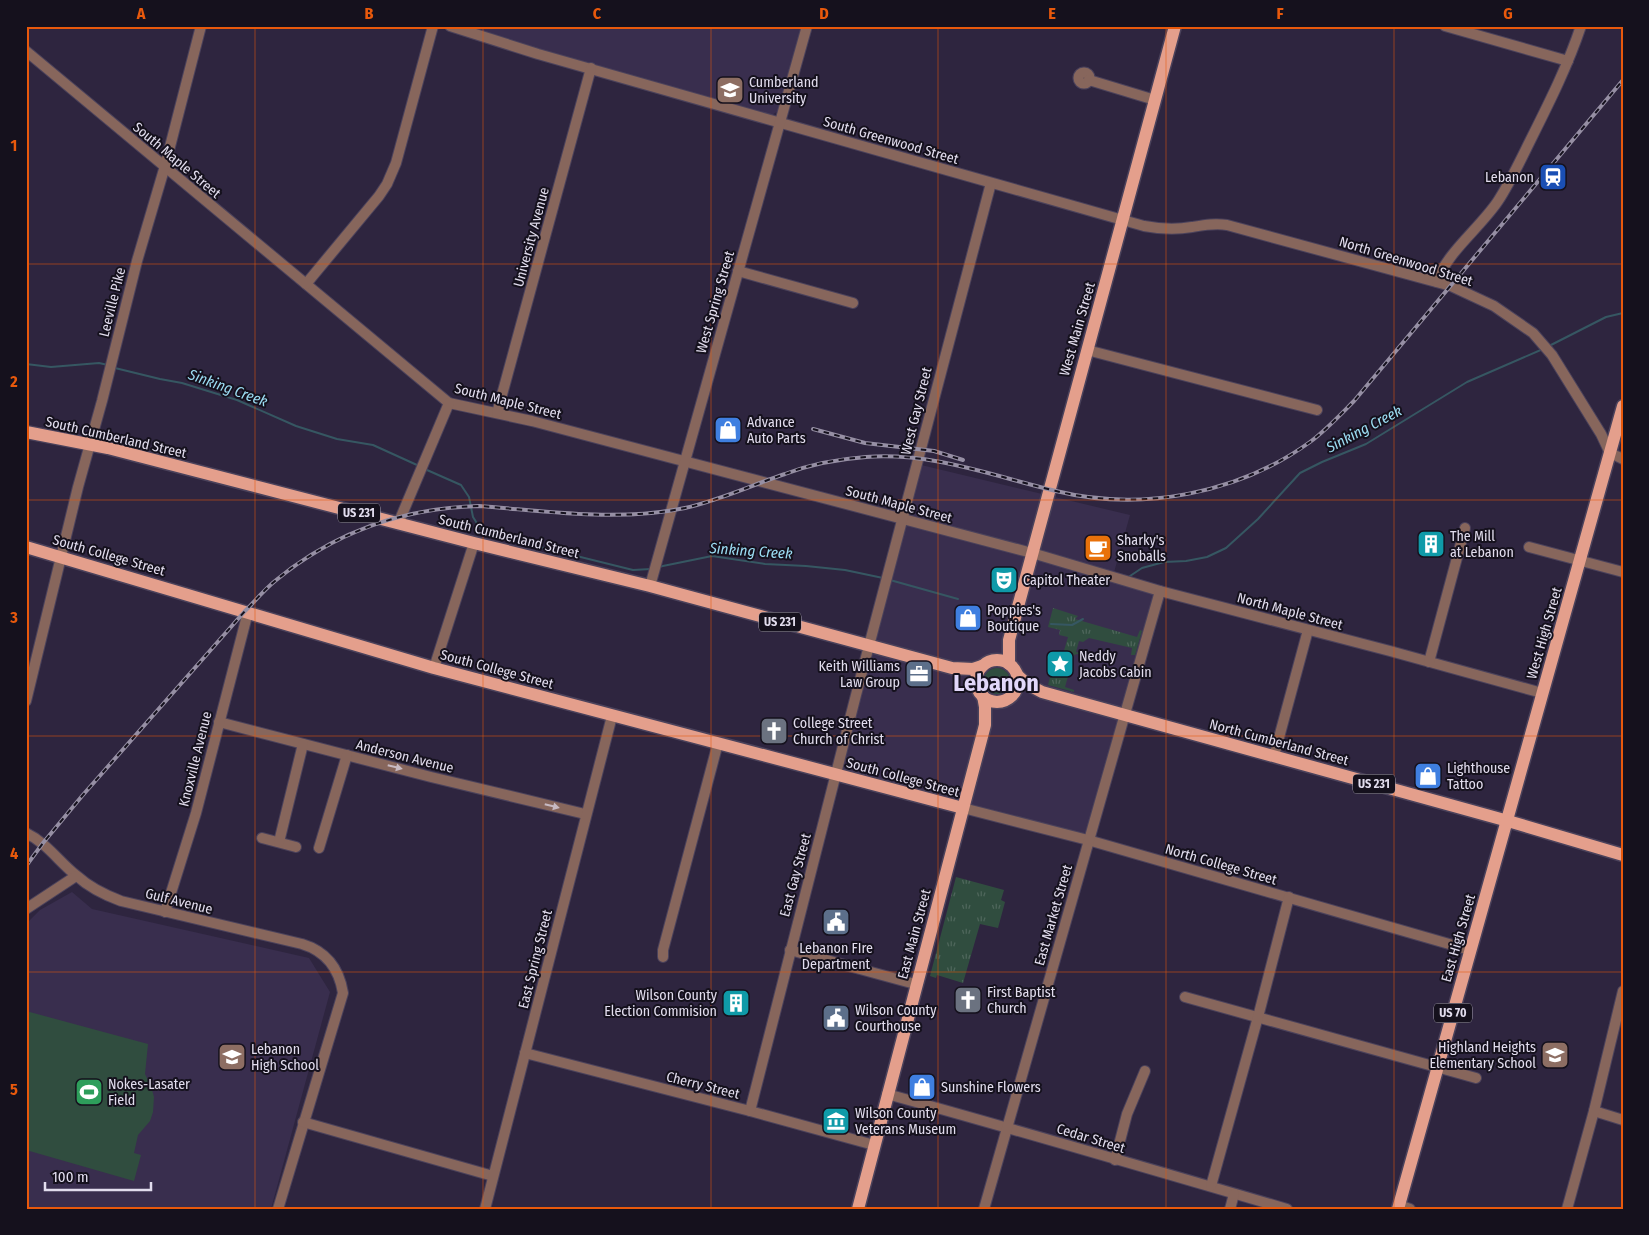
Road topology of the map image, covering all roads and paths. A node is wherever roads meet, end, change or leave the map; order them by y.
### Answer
1 (201, 26) edge
2 (433, 26) edge
3 (450, 26) edge
4 (807, 26) edge
5 (1175, 26) edge
6 (1445, 26) edge
7 (1581, 26) edge
8 (26, 51) edge
9 (1568, 61) junction
10 (591, 68) junction
11 (1089, 80) dead end
12 (1155, 100) junction
13 (780, 123) junction
14 (165, 166) junction
15 (991, 183) junction
16 (1123, 219) junction
17 (738, 271) junction
18 (1437, 282) junction
19 (306, 284) junction
20 (853, 303) dead end
21 (1087, 350) junction
22 (449, 403) junction
23 (1623, 406) edge
24 (1317, 410) dead end
25 (497, 413) junction
26 (26, 432) edge
27 (90, 445) junction
28 (1610, 453) junction
29 (1623, 459) edge
30 (685, 462) junction
31 (903, 519) junction
32 (398, 524) junction
33 (1465, 528) dead end
34 (474, 543) junction
35 (26, 547) edge
36 (1529, 547) dead end
37 (1032, 552) junction
38 (61, 557) junction
39 (1579, 561) junction
40 (1623, 572) edge
41 (652, 580) junction
42 (1160, 591) junction
43 (248, 612) junction
44 (1308, 630) junction
45 (1009, 640) junction
46 (869, 646) junction
47 (1430, 662) junction
48 (987, 663) junction
49 (1009, 664) junction
50 (434, 668) junction
51 (952, 668) junction
52 (1017, 675) junction
53 (1042, 692) junction
54 (980, 693) junction
55 (1542, 693) junction
56 (1008, 698) junction
57 (26, 701) edge
58 (612, 716) junction
59 (1125, 716) junction
60 (219, 722) junction
61 (985, 725) junction
62 (718, 743) junction
63 (303, 744) junction
64 (347, 755) junction
65 (1274, 756) junction
66 (836, 775) junction
67 (963, 808) junction
68 (585, 814) junction
69 (1508, 821) junction
70 (26, 833) edge
71 (262, 838) dead end
72 (1088, 840) junction
73 (279, 842) junction
74 (296, 847) dead end
75 (319, 848) dead end
76 (1623, 855) edge
77 (76, 876) junction
78 (1288, 897) junction
79 (26, 909) edge
80 (165, 912) junction
81 (790, 950) junction
82 (1470, 950) junction
83 (663, 957) dead end
84 (915, 984) junction
85 (1623, 991) edge
86 (1185, 997) dead end
87 (1258, 1017) junction
88 (1619, 1026) edge
89 (525, 1053) junction
90 (1438, 1068) junction
91 (1145, 1071) dead end
92 (1476, 1078) dead end
93 (887, 1094) junction
94 (750, 1111) junction
95 (1594, 1111) junction
96 (1623, 1120) edge
97 (302, 1122) junction
98 (1008, 1127) junction
99 (874, 1145) junction
100 (1115, 1160) junction
101 (493, 1176) junction
102 (1211, 1186) junction
103 (1234, 1194) junction
104 (1402, 1208) edge
105 (278, 1209) edge
106 (485, 1209) edge
107 (858, 1209) edge
108 (984, 1209) edge
109 (1230, 1209) edge
110 (1287, 1209) edge
111 (1568, 1209) edge

1 - 14 street, Leeville Pike
2 - 19 street
3 - 10 street, South Greenwood Street
4 - 13 street, West Spring Street
5 - 12 main road, West Main Street
6 - 9 street
7 - 9 street
8 - 14 street, South Maple Street
9 - 18 street
10 - 13 street, South Greenwood Street
10 - 25 street, University Avenue
11 - 12 street
12 - 16 main road, West Main Street
13 - 15 street, South Greenwood Street
13 - 17 street, West Spring Street
14 - 19 street, South Maple Street
14 - 27 street, Leeville Pike
15 - 16 street, South Greenwood Street
15 - 31 street, West Gay Street
16 - 18 street, North Greenwood Street
16 - 21 main road, West Main Street
17 - 20 street
17 - 30 street, West Spring Street
18 - 28 street, North Greenwood Street
19 - 22 street, South Maple Street
21 - 24 street
21 - 37 main road, West Main Street
22 - 25 street, South Maple Street
22 - 32 street
23 - 28 main road, US 70
25 - 30 street, South Maple Street
26 - 27 main road, South Cumberland Street / US 231
27 - 32 main road, South Cumberland Street / US 231
27 - 38 street, Leeville Pike
28 - 29 street
28 - 39 main road, West High Street / US 70
30 - 31 street, South Maple Street
30 - 41 street, West Spring Street
31 - 37 street, South Maple Street
31 - 46 street, West Gay Street
32 - 34 main road, South Cumberland Street / US 231
33 - 47 street
34 - 41 main road, South Cumberland Street / US 231
34 - 50 street
35 - 38 main road, South College Street
36 - 39 street
37 - 42 street, North Maple Street
37 - 45 main road, West Main Street
38 - 43 main road, South College Street
38 - 57 street, Leeville Pike
39 - 40 street
39 - 55 main road, West High Street / US 70
41 - 46 main road, South Cumberland Street / US 231
42 - 44 street, North Maple Street
42 - 59 street, East Market Street
43 - 50 main road, South College Street
43 - 60 street, Knoxville Avenue
44 - 47 street, North Maple Street
44 - 65 street
45 - 48 main road, West Main Street
45 - 49 main road, West Main Street
46 - 51 main road, South Cumberland Street / US 231
46 - 66 street, East Gay Street
47 - 55 street, North Maple Street
48 - 49 main road, US 231
48 - 51 main road, South Cumberland Street / US 231
48 - 54 main road
49 - 52 main road, US 231
50 - 58 main road, South College Street
51 - 54 main road
52 - 53 main road, North Cumberland Street / US 231
52 - 56 main road
53 - 56 main road, North Cumberland Street / US 231
53 - 59 main road, North Cumberland Street / US 231
54 - 56 main road, US 231
54 - 61 main road, East Main Street
55 - 69 main road, West High Street / US 70
56 - 61 main road, East Main Street
58 - 62 main road, South College Street
58 - 68 street, East Spring Street
59 - 65 main road, North Cumberland Street / US 231
59 - 72 street, East Market Street
60 - 63 street, Anderson Avenue
60 - 80 street, Knoxville Avenue
61 - 67 main road, East Main Street
62 - 66 main road, South College Street
62 - 83 street
63 - 64 street, Anderson Avenue
63 - 73 street
64 -> 68 street, Anderson Avenue
64 - 75 street
65 - 69 main road, North Cumberland Street / US 231
66 - 67 main road, South College Street
66 - 81 street, East Gay Street
67 - 72 street, North College Street
67 - 84 main road, East Main Street
68 - 89 street, East Spring Street
69 - 76 main road, North Cumberland Street / US 231
69 - 82 main road, East High Street / US 70
70 - 77 street, Gulf Avenue
71 - 73 street
72 - 78 street, North College Street
72 - 98 street, East Market Street
73 - 74 street
77 - 79 street
77 - 80 street, Gulf Avenue
78 - 82 street, North College Street
78 - 87 street
80 - 97 street, Gulf Avenue
81 - 84 street
81 - 94 street, East Gay Street
82 - 90 main road, East High Street / US 70
84 - 93 main road, East Main Street
85 - 88 street
86 - 87 street
87 - 90 street
87 - 102 street
88 - 95 street
89 - 94 street, Cherry Street
89 - 101 street, East Spring Street
90 - 92 street
90 - 104 main road, East High Street / US 70
91 - 100 street
93 - 98 street, Cedar Street
93 - 99 main road, East Main Street
94 - 99 street, Cherry Street
95 - 96 street
95 - 111 street
97 - 101 street
97 - 105 street
98 - 100 street, Cedar Street
98 - 108 street, East Market Street
99 - 107 main road, East Main Street
100 - 102 street, Cedar Street
101 - 106 street, East Spring Street
102 - 103 street, Cedar Street
103 - 109 street
103 - 110 street, Cedar Street

